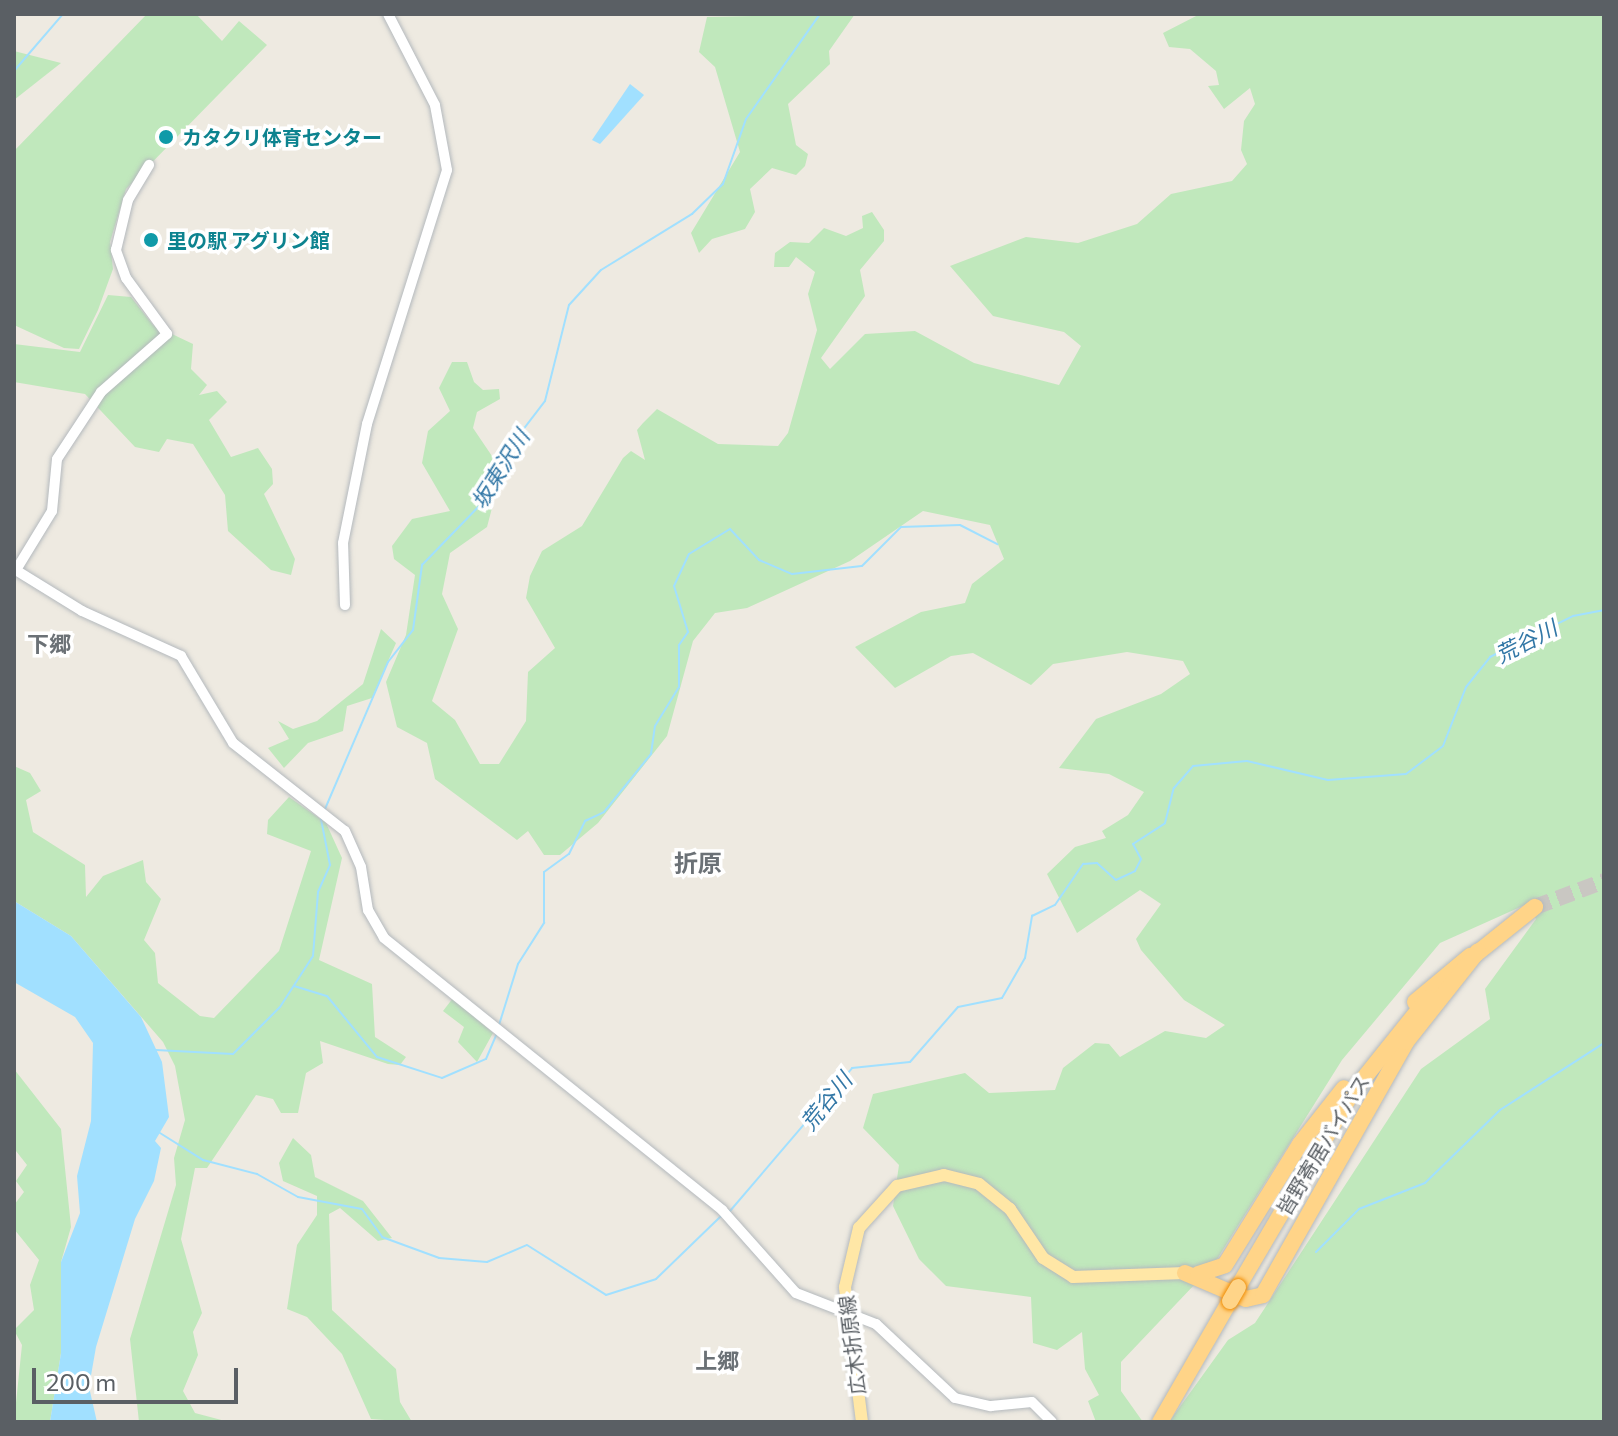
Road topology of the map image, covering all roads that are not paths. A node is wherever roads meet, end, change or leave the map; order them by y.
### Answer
1 (388, 14) edge
2 (149, 165) dead end
3 (15, 569) edge
4 (345, 605) dead end
5 (1535, 907) tunnel mouth
6 (1478, 951) junction
7 (1185, 1273) junction
8 (844, 1312) junction
9 (862, 1422) edge
10 (1052, 1422) edge
11 (1160, 1422) edge

1 - 4 street
2 - 3 street
3 - 8 street
5 - 6 highway, 皆野寄居バイパス
6 - 7 highway
6 - 7 highway
6 - 11 highway, 皆野寄居バイパス
7 - 8 main road, 広木折原線
8 - 9 main road, 広木折原線
8 - 10 street

